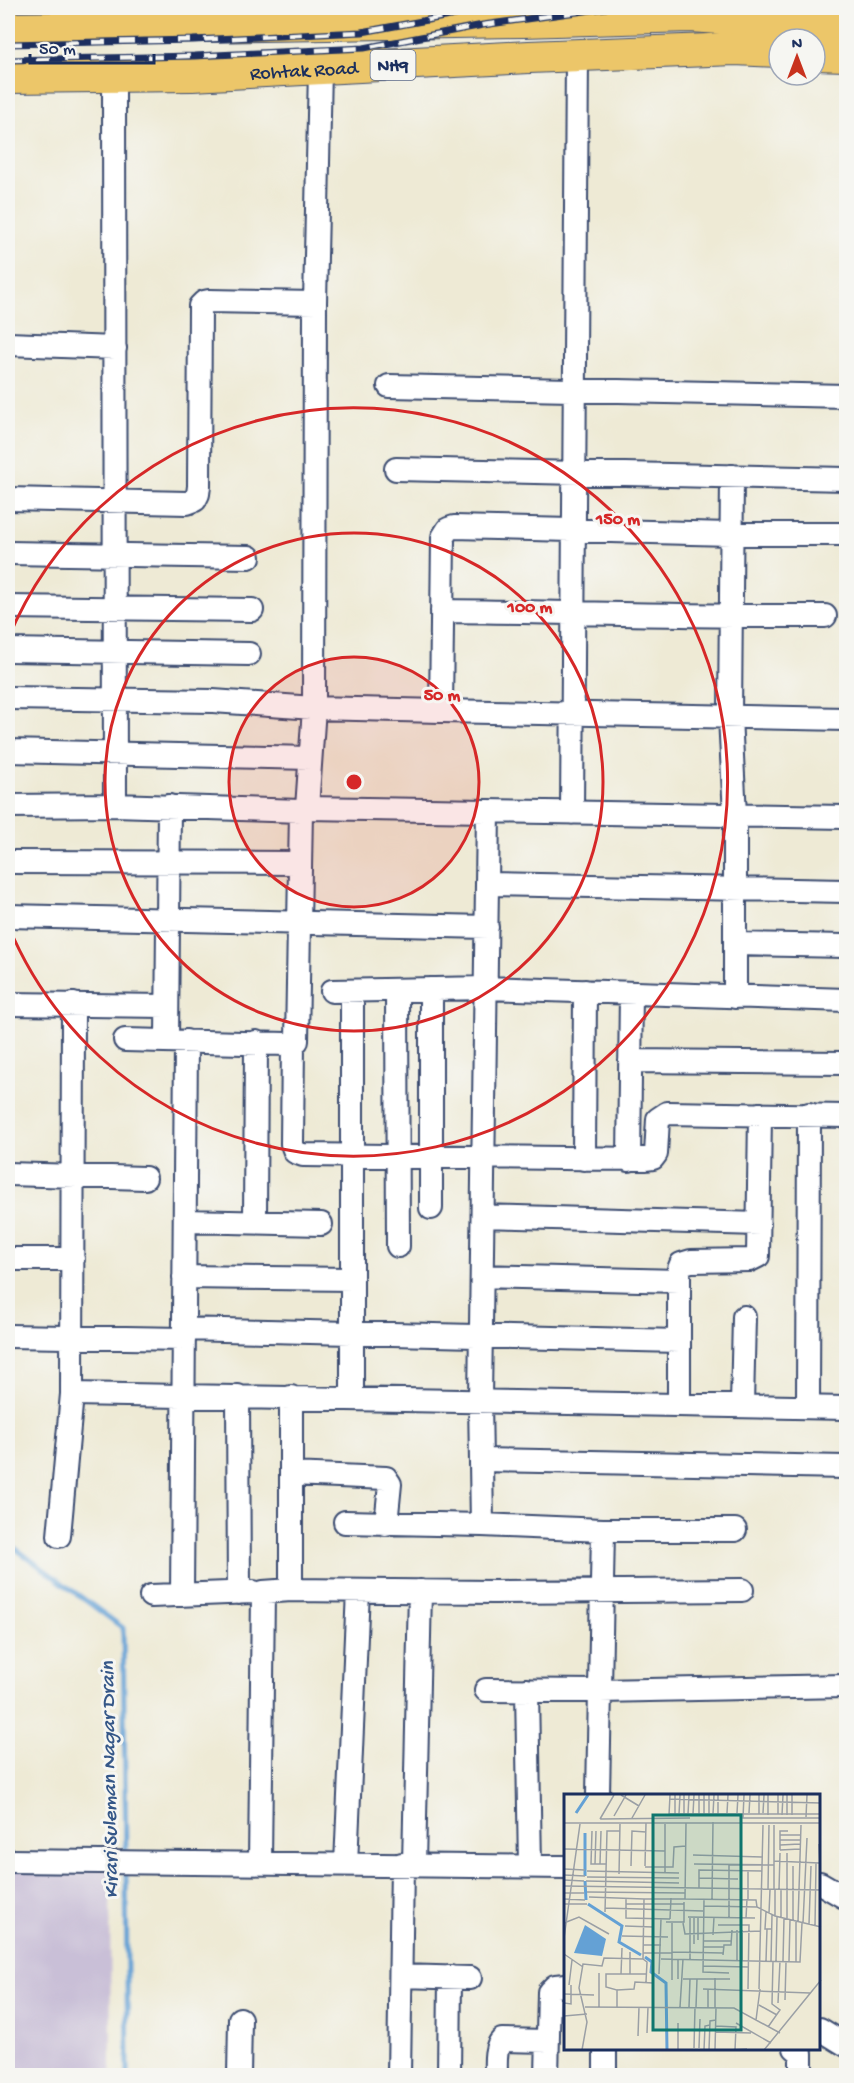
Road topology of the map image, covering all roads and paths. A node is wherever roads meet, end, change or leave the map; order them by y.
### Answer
1 (155, 17) edge
2 (846, 26) edge
3 (8, 29) edge
4 (767, 50) edge
5 (827, 55) edge
6 (577, 56) junction
7 (846, 56) edge
8 (320, 69) junction
9 (114, 76) junction
10 (8, 77) edge
11 (315, 303) junction
12 (8, 344) edge
13 (114, 348) junction
14 (389, 386) dead end
15 (575, 389) junction
16 (846, 396) edge
17 (396, 469) dead end
18 (574, 472) junction
19 (732, 476) junction
20 (846, 479) edge
21 (8, 499) edge
22 (116, 501) junction
23 (574, 530) junction
24 (731, 534) junction
25 (846, 534) edge
26 (8, 553) edge
27 (115, 555) junction
28 (249, 557) dead end
29 (8, 607) edge
30 (115, 608) junction
31 (252, 610) dead end
32 (442, 611) junction
33 (573, 612) junction
34 (825, 616) dead end
35 (730, 617) junction
36 (8, 650) edge
37 (115, 652) junction
38 (249, 654) dead end
39 (8, 698) edge
40 (115, 700) junction
41 (314, 708) junction
42 (441, 711) junction
43 (573, 714) junction
44 (730, 717) junction
45 (846, 718) edge
46 (8, 751) edge
47 (115, 753) junction
48 (310, 758) junction
49 (116, 805) junction
50 (8, 806) edge
51 (169, 806) junction
52 (304, 809) junction
53 (488, 811) junction
54 (572, 813) junction
55 (735, 815) junction
56 (846, 817) edge
57 (8, 862) edge
58 (167, 862) junction
59 (300, 863) junction
60 (487, 884) junction
61 (735, 889) junction
62 (846, 891) edge
63 (8, 916) edge
64 (166, 920) junction
65 (300, 924) junction
66 (487, 927) junction
67 (735, 944) junction
68 (846, 946) edge
69 (486, 988) junction
70 (431, 989) junction
71 (397, 990) junction
72 (585, 991) junction
73 (631, 993) junction
74 (735, 997) junction
75 (846, 1000) edge
76 (8, 1004) edge
77 (73, 1004) junction
78 (166, 1006) junction
79 (125, 1040) dead end
80 (176, 1041) junction
81 (256, 1042) junction
82 (293, 1043) junction
83 (630, 1062) junction
84 (846, 1063) edge
85 (760, 1114) junction
86 (809, 1114) junction
87 (846, 1116) edge
88 (352, 1155) junction
89 (398, 1155) junction
90 (431, 1156) junction
91 (484, 1156) junction
92 (584, 1159) junction
93 (629, 1160) junction
94 (8, 1174) edge
95 (73, 1175) junction
96 (146, 1178) dead end
97 (431, 1208) dead end
98 (483, 1216) junction
99 (185, 1221) junction
100 (255, 1222) junction
101 (321, 1224) dead end
102 (759, 1224) junction
103 (398, 1246) dead end
104 (8, 1259) edge
105 (73, 1259) junction
106 (482, 1276) junction
107 (184, 1277) junction
108 (352, 1279) junction
109 (679, 1281) junction
110 (744, 1317) dead end
111 (352, 1332) junction
112 (184, 1334) junction
113 (8, 1336) edge
114 (481, 1336) junction
115 (72, 1337) junction
116 (680, 1341) junction
117 (72, 1394) junction
118 (184, 1395) junction
119 (238, 1396) junction
120 (291, 1397) junction
121 (352, 1398) junction
122 (480, 1400) junction
123 (680, 1404) junction
124 (742, 1405) junction
125 (808, 1407) junction
126 (846, 1408) edge
127 (483, 1460) junction
128 (846, 1467) edge
129 (291, 1474) junction
130 (345, 1522) dead end
131 (386, 1524) junction
132 (482, 1526) junction
133 (603, 1530) junction
134 (735, 1530) dead end
135 (59, 1536) dead end
136 (291, 1590) junction
137 (742, 1590) dead end
138 (358, 1591) junction
139 (420, 1591) junction
140 (601, 1591) junction
141 (263, 1592) junction
142 (239, 1593) junction
143 (182, 1595) junction
144 (151, 1596) dead end
145 (846, 1686) edge
146 (486, 1690) dead end
147 (527, 1690) junction
148 (600, 1690) junction
149 (598, 1794) edge
150 (8, 1861) edge
151 (260, 1863) junction
152 (346, 1864) junction
153 (408, 1864) junction
154 (530, 1866) junction
155 (564, 1867) edge
156 (821, 1884) edge
157 (846, 1898) edge
158 (401, 1976) junction
159 (564, 1985) edge
160 (240, 2019) dead end
161 (821, 2030) edge
162 (548, 2041) junction
163 (846, 2045) edge
164 (605, 2050) edge
165 (796, 2050) edge
166 (239, 2076) edge
167 (399, 2076) edge
168 (449, 2076) edge
169 (496, 2076) edge
170 (547, 2076) edge
171 (605, 2076) edge
172 (801, 2076) edge

1 - 2 highway, NH9
1 - 3 highway, NH9
4 - 6 highway, Rohtak Road / NH9
5 - 7 highway
6 - 8 highway, Rohtak Road / NH9
6 - 15 street
8 - 9 highway, Rohtak Road / NH9
8 - 11 street
9 - 10 highway, Rohtak Road / NH9
9 - 13 street
11 - 22 street
11 - 41 street
12 - 13 street
13 - 22 street
14 - 15 street
15 - 16 street
15 - 18 street
17 - 18 street
18 - 19 street
18 - 23 street
19 - 20 street
19 - 24 street
21 - 22 street
22 - 27 street
23 - 24 street
23 - 32 street
23 - 33 street
24 - 25 street
24 - 35 street
26 - 27 street
27 - 28 street
27 - 30 street
29 - 30 street
30 - 31 street
30 - 37 street
32 - 33 street
32 - 42 street
33 - 35 street
33 - 43 street
34 - 35 street
35 - 44 street
36 - 37 street
37 - 38 street
37 - 40 street
39 - 40 street
40 - 41 street
40 - 47 street
41 - 42 street
41 - 48 street
42 - 43 street
43 - 44 street
43 - 54 street
44 - 45 street
44 - 55 street
46 - 47 street
47 - 48 street
47 - 49 street
48 - 52 street
49 - 50 street
49 - 51 street
51 - 52 street
51 - 58 street
52 - 53 street
52 - 59 street
53 - 54 street
53 - 60 street
54 - 55 street
55 - 56 street
55 - 61 street
57 - 58 street
58 - 59 street
58 - 64 street
59 - 65 street
60 - 61 street
60 - 66 street
61 - 62 street
61 - 67 street
63 - 64 street
64 - 65 street
64 - 78 street
65 - 66 street
65 - 82 street
66 - 69 street
67 - 68 street
67 - 74 street
69 - 70 street
69 - 72 street
69 - 91 street
70 - 71 street
70 - 90 street
71 - 88 street
71 - 89 street
72 - 73 street
72 - 92 street
73 - 74 street
73 - 83 street
74 - 75 street
76 - 77 street
77 - 78 street
77 - 95 street
78 - 80 street
79 - 80 street
80 - 81 street
80 - 99 street
81 - 82 street
81 - 100 street
82 - 88 street
83 - 84 street
83 - 93 street
85 - 86 street
85 - 93 street
85 - 102 street
86 - 87 street
86 - 125 street
88 - 89 street
88 - 108 street
89 - 90 street
89 - 103 street
90 - 91 street
90 - 97 street
91 - 92 street
91 - 98 street
92 - 93 street
94 - 95 street
95 - 96 street
95 - 105 street
98 - 102 street
98 - 106 street
99 - 100 street
99 - 107 street
100 - 101 street
102 - 109 street
104 - 105 street
105 - 115 street
106 - 109 street
106 - 114 street
107 - 108 street
107 - 112 street
108 - 111 street
109 - 116 street
110 - 124 street
111 - 112 street
111 - 114 street
111 - 121 street
112 - 115 street
112 - 118 street
113 - 115 street
114 - 116 street
114 - 122 street
115 - 117 street
116 - 123 street
117 - 118 street
117 - 135 street
118 - 119 street
118 - 143 street
119 - 120 street
119 - 142 street
120 - 121 street
120 - 129 street
121 - 122 street
122 - 123 street
122 - 127 street
123 - 124 street
124 - 125 street
125 - 126 street
127 - 128 street
127 - 132 street
129 - 131 street
129 - 136 street
130 - 131 street
131 - 132 street
132 - 133 street
133 - 134 street
133 - 140 street
136 - 138 street
136 - 141 street
137 - 140 street
138 - 139 street
138 - 152 street
139 - 140 street
139 - 153 street
140 - 148 street
141 - 142 street
141 - 151 street
142 - 143 street
143 - 144 street
145 - 148 street
146 - 147 street
147 - 148 street
147 - 154 street
148 - 149 street
150 - 151 street
151 - 152 street
152 - 153 street
153 - 154 street
153 - 158 street
154 - 155 street
156 - 157 street
158 - 167 street
158 - 168 street
159 - 162 street
160 - 166 street
161 - 163 street
162 - 169 street
162 - 170 street
164 - 171 street
165 - 172 street

